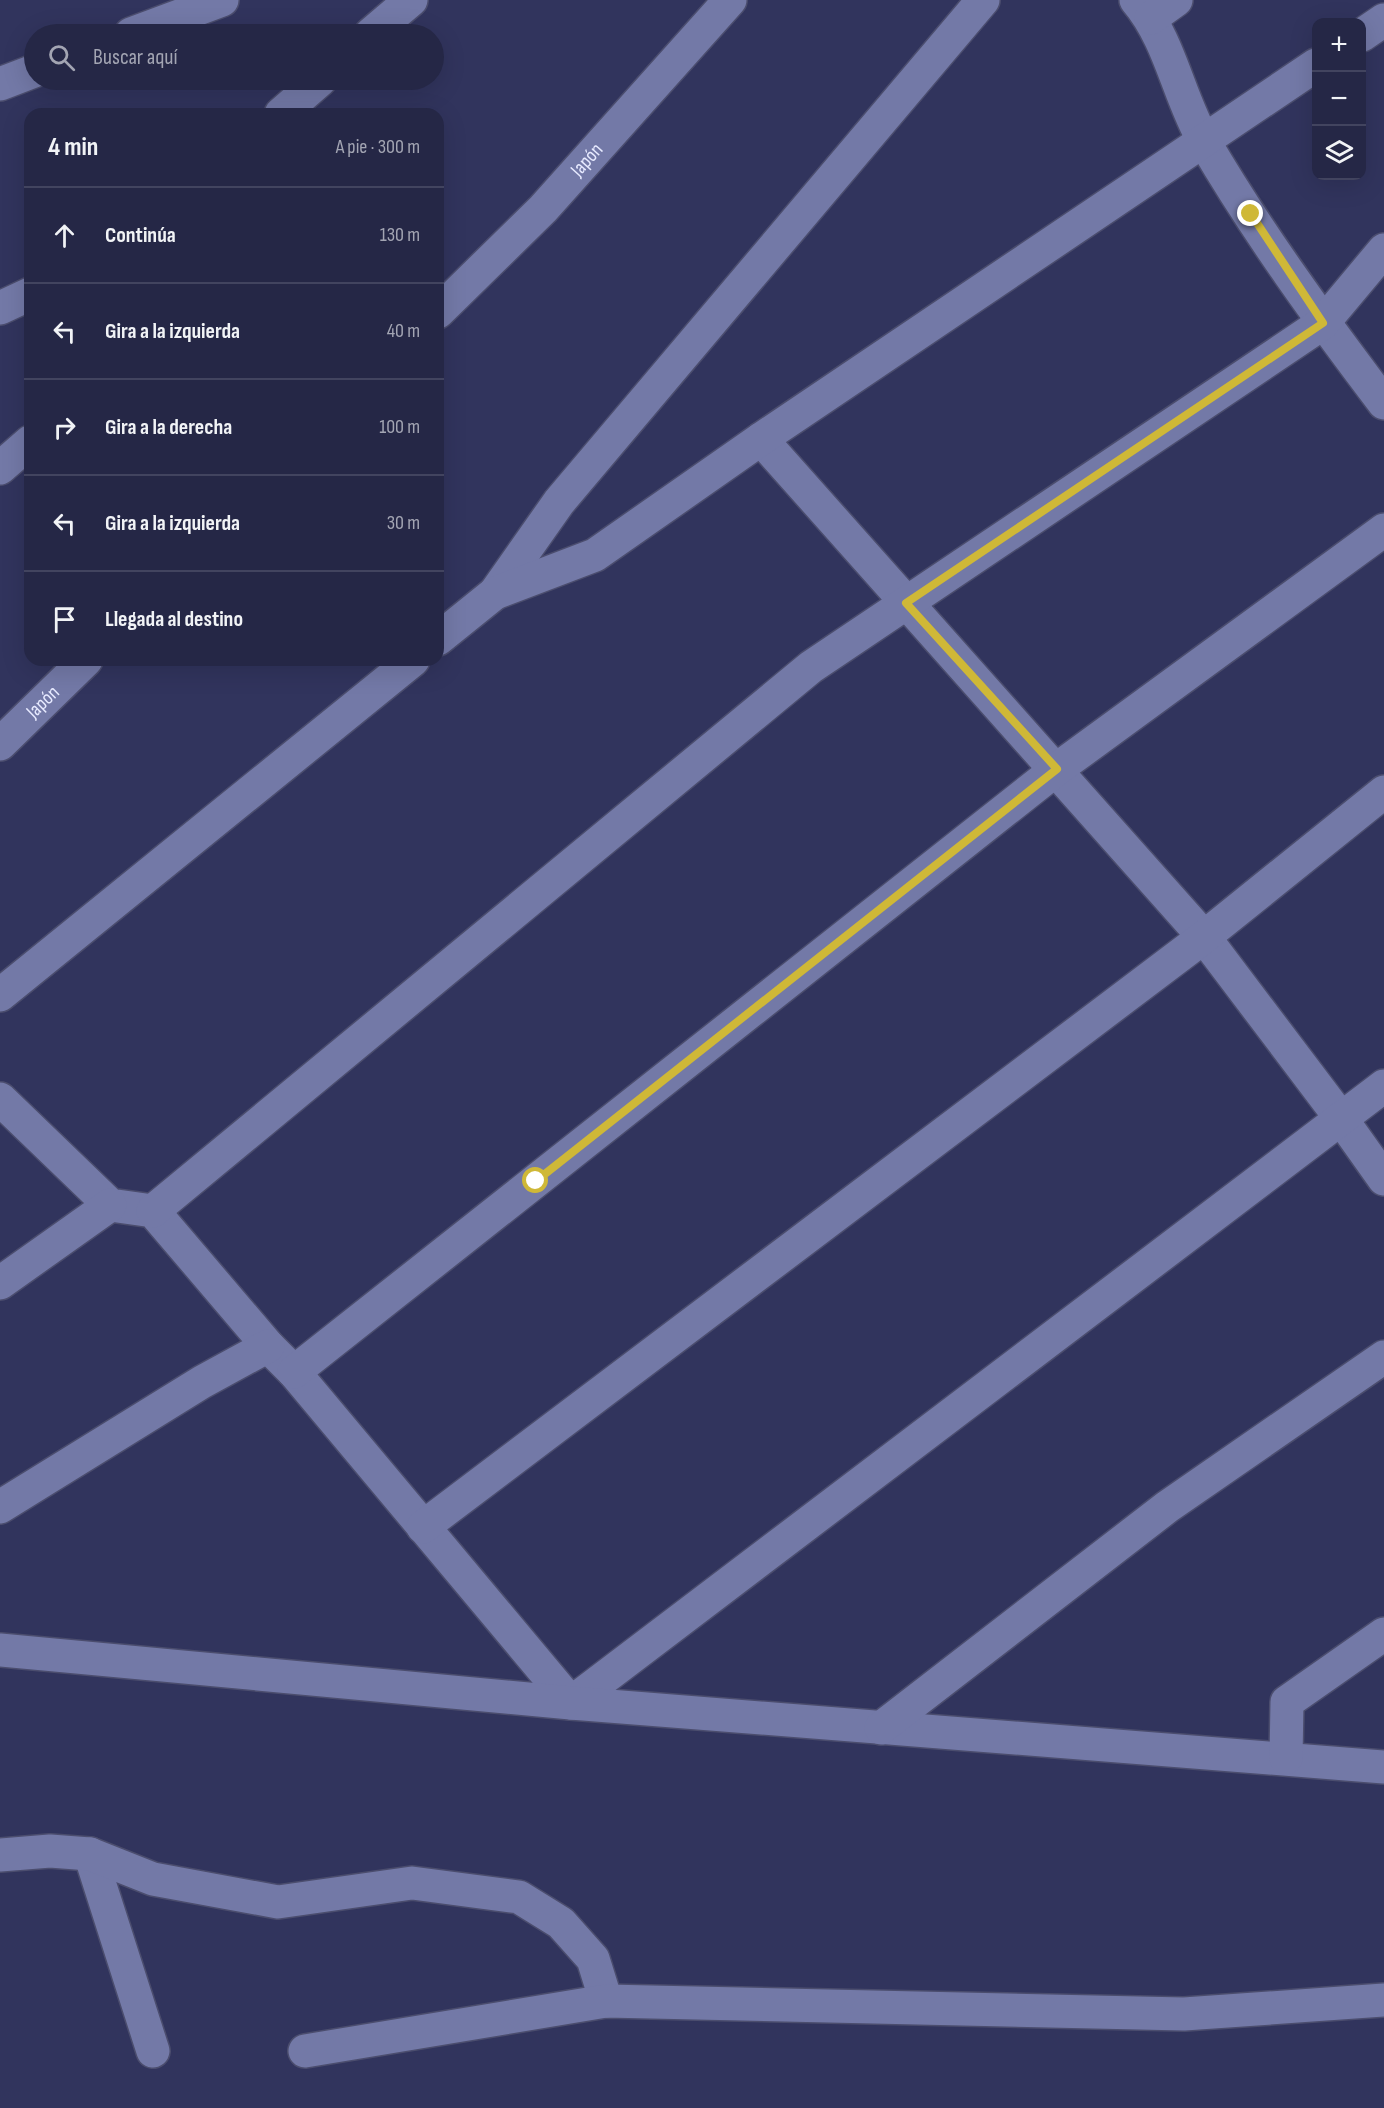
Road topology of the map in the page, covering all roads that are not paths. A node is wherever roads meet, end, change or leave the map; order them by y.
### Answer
1 (222, 0) edge
2 (411, 0) edge
3 (730, 0) edge
4 (983, 0) edge
5 (1154, 6) edge
6 (1384, 20) edge
7 (158, 24) edge
8 (383, 24) edge
9 (1366, 32) edge
10 (1312, 68) edge
11 (24, 75) edge
12 (0, 84) edge
13 (309, 90) edge
14 (288, 108) edge
15 (1204, 141) junction
16 (1384, 250) edge
17 (444, 306) edge
18 (1323, 323) junction
19 (1384, 403) edge
20 (761, 439) junction
21 (24, 447) edge
22 (0, 468) edge
23 (1384, 530) edge
24 (495, 593) junction
25 (906, 603) junction
26 (444, 634) edge
27 (80, 666) edge
28 (406, 666) edge
29 (0, 744) edge
30 (1057, 769) junction
31 (1384, 792) edge
32 (1204, 937) junction
33 (0, 995) edge
34 (1384, 1086) edge
35 (0, 1099) edge
36 (1341, 1117) junction
37 (1384, 1179) edge
38 (110, 1205) junction
39 (153, 1211) junction
40 (0, 1283) edge
41 (268, 1346) junction
42 (1384, 1357) edge
43 (294, 1372) junction
44 (0, 1507) edge
45 (423, 1527) junction
46 (1384, 1634) edge
47 (0, 1650) edge
48 (571, 1703) junction
49 (881, 1728) junction
50 (1286, 1758) junction
51 (1384, 1767) edge
52 (90, 1854) junction
53 (0, 1855) edge
54 (1384, 2000) edge
55 (606, 2001) junction
56 (153, 2051) dead end
57 (305, 2051) dead end

1 - 7 street
2 - 8 street
3 - 17 street, Japón
4 - 24 street
5 - 15 street
6 - 9 street
10 - 15 street
11 - 12 street
13 - 14 street
15 - 18 street
15 - 20 street
16 - 18 street
18 - 19 street
18 - 25 street
20 - 24 street
20 - 25 street
21 - 22 street
23 - 30 street
24 - 26 street
25 - 30 street
25 - 39 street
27 - 29 street, Japón
28 - 33 street
30 - 32 street
30 - 43 street
31 - 32 street
32 - 36 street
32 - 45 street
34 - 36 street
35 - 38 street
36 - 37 street
36 - 48 street
38 - 39 street
38 - 40 street
39 - 41 street
41 - 43 street
41 - 44 street
42 - 49 street
43 - 45 street
45 - 48 street
46 - 50 street
47 - 48 street
48 - 49 street
49 - 50 street
50 - 51 street
52 - 53 street
52 - 55 street
52 - 56 street
54 - 55 street
55 - 57 street

